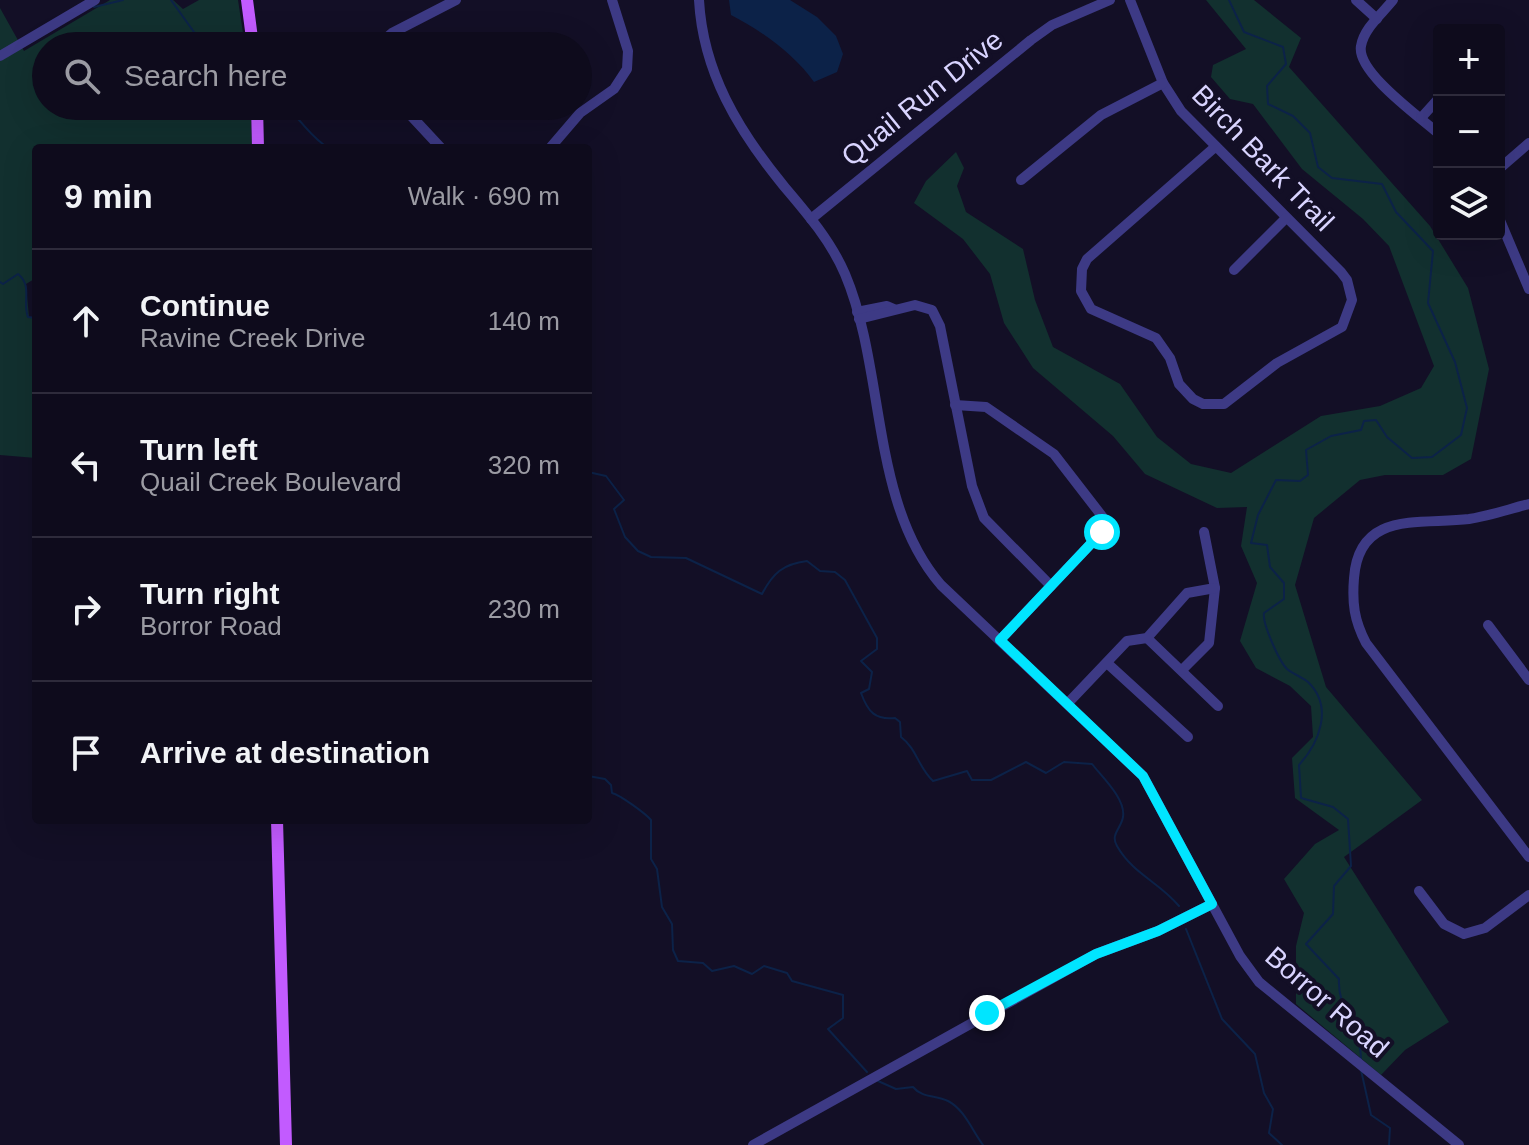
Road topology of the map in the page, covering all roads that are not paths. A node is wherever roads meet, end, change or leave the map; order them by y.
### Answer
1 (95, 0) edge
2 (247, 0) edge
3 (456, 0) edge
4 (612, 0) edge
5 (699, 0) edge
6 (1110, 0) edge
7 (1130, 0) edge
8 (1356, 0) edge
9 (1393, 0) edge
10 (1377, 19) junction
11 (41, 32) edge
12 (251, 32) edge
13 (394, 32) edge
14 (32, 37) edge
15 (0, 56) edge
16 (1163, 83) junction
17 (592, 105) edge
18 (1433, 105) edge
19 (1421, 118) junction
20 (257, 120) edge
21 (415, 120) edge
22 (574, 120) edge
23 (1433, 129) edge
24 (1529, 143) edge
25 (258, 144) edge
26 (437, 144) edge
27 (553, 144) edge
28 (1215, 147) junction
29 (1500, 168) edge
30 (1021, 180) dead end
31 (1286, 218) junction
32 (811, 219) junction
33 (1505, 232) edge
34 (1234, 270) dead end
35 (1529, 289) edge
36 (858, 316) junction
37 (955, 405) junction
38 (1529, 504) edge
39 (1204, 532) dead end
40 (1051, 586) junction
41 (1215, 588) junction
42 (1488, 625) dead end
43 (1147, 638) junction
44 (1000, 640) junction
45 (1107, 663) junction
46 (1182, 670) junction
47 (1529, 680) edge
48 (1068, 703) junction
49 (1218, 706) dead end
50 (1188, 737) dead end
51 (277, 824) edge
52 (1529, 857) edge
53 (1419, 891) dead end
54 (1529, 895) edge
55 (1212, 904) junction
56 (286, 1145) edge
57 (753, 1145) edge
58 (1459, 1145) edge

1 - 11 street
2 - 12 main road
3 - 13 street
4 - 17 street
5 - 32 street, Borror Road
6 - 32 street, Quail Run Drive
7 - 16 street, Birch Bark Trail
8 - 10 street
9 - 10 street
10 - 19 street
14 - 15 street
16 - 28 street, Birch Bark Trail
16 - 30 street
18 - 19 street
19 - 23 street
20 - 25 main road
21 - 26 street
22 - 27 street
24 - 29 street
28 - 31 street, Birch Bark Trail
28 - 31 street, Birch Bark Trail
31 - 34 street
32 - 36 street, Borror Road
33 - 35 street
36 - 37 street
36 - 44 street, Borror Road
37 - 40 street
37 - 40 street
38 - 52 street
39 - 41 street
40 - 44 street
41 - 43 street
41 - 46 street
42 - 47 street
43 - 45 street
43 - 46 street
44 - 48 street, Borror Road
45 - 48 street
45 - 50 street
46 - 49 street
48 - 55 street, Borror Road
51 - 56 main road
53 - 54 street
55 - 57 street
55 - 58 street, Borror Road

